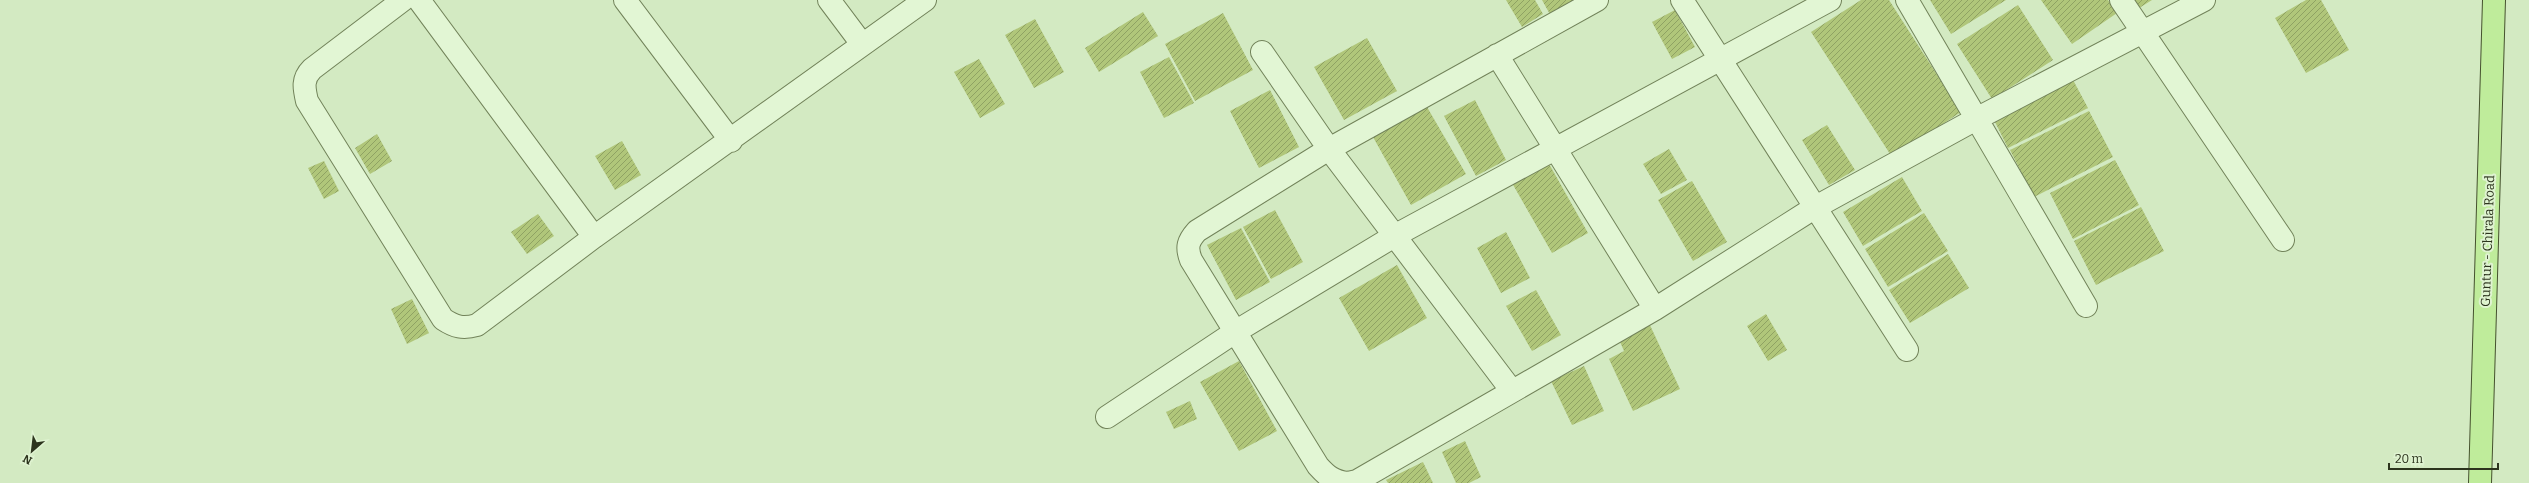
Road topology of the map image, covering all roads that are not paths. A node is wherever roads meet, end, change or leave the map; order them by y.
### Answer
1 (403, 0) edge
2 (419, 0) edge
3 (625, 0) edge
4 (830, 0) edge
5 (925, 0) edge
6 (1597, 0) edge
7 (1682, 0) edge
8 (1830, 0) edge
9 (1907, 0) edge
10 (2121, 0) edge
11 (2204, 0) edge
12 (2494, 0) edge
13 (2142, 32) junction
14 (862, 44) junction
15 (1262, 52) dead end
16 (1497, 55) junction
17 (1720, 59) junction
18 (1978, 118) junction
19 (731, 141) junction
20 (1555, 148) junction
21 (1329, 149) junction
22 (1814, 208) junction
23 (1396, 235) junction
24 (594, 237) junction
25 (2283, 240) dead end
26 (2086, 306) dead end
27 (1655, 309) junction
28 (1235, 332) junction
29 (1907, 350) dead end
30 (1512, 391) junction
31 (1107, 416) dead end
32 (1347, 483) edge
33 (2480, 483) edge

1 - 24 street
2 - 24 street
3 - 19 street
4 - 14 street
5 - 14 street
6 - 16 street
7 - 17 street
8 - 17 street
9 - 18 street
10 - 13 street
11 - 13 street
12 - 33 main road, Guntur - Chirala Road
13 - 18 street
13 - 25 street
14 - 19 street
15 - 21 street
16 - 20 street
16 - 21 street
17 - 20 street
17 - 22 street
18 - 22 street
18 - 26 street
19 - 24 street
20 - 23 street
20 - 27 street
21 - 23 street
21 - 28 street
22 - 27 street
22 - 29 street
23 - 28 street
23 - 30 street
27 - 30 street
28 - 31 street
28 - 32 street
30 - 32 street

